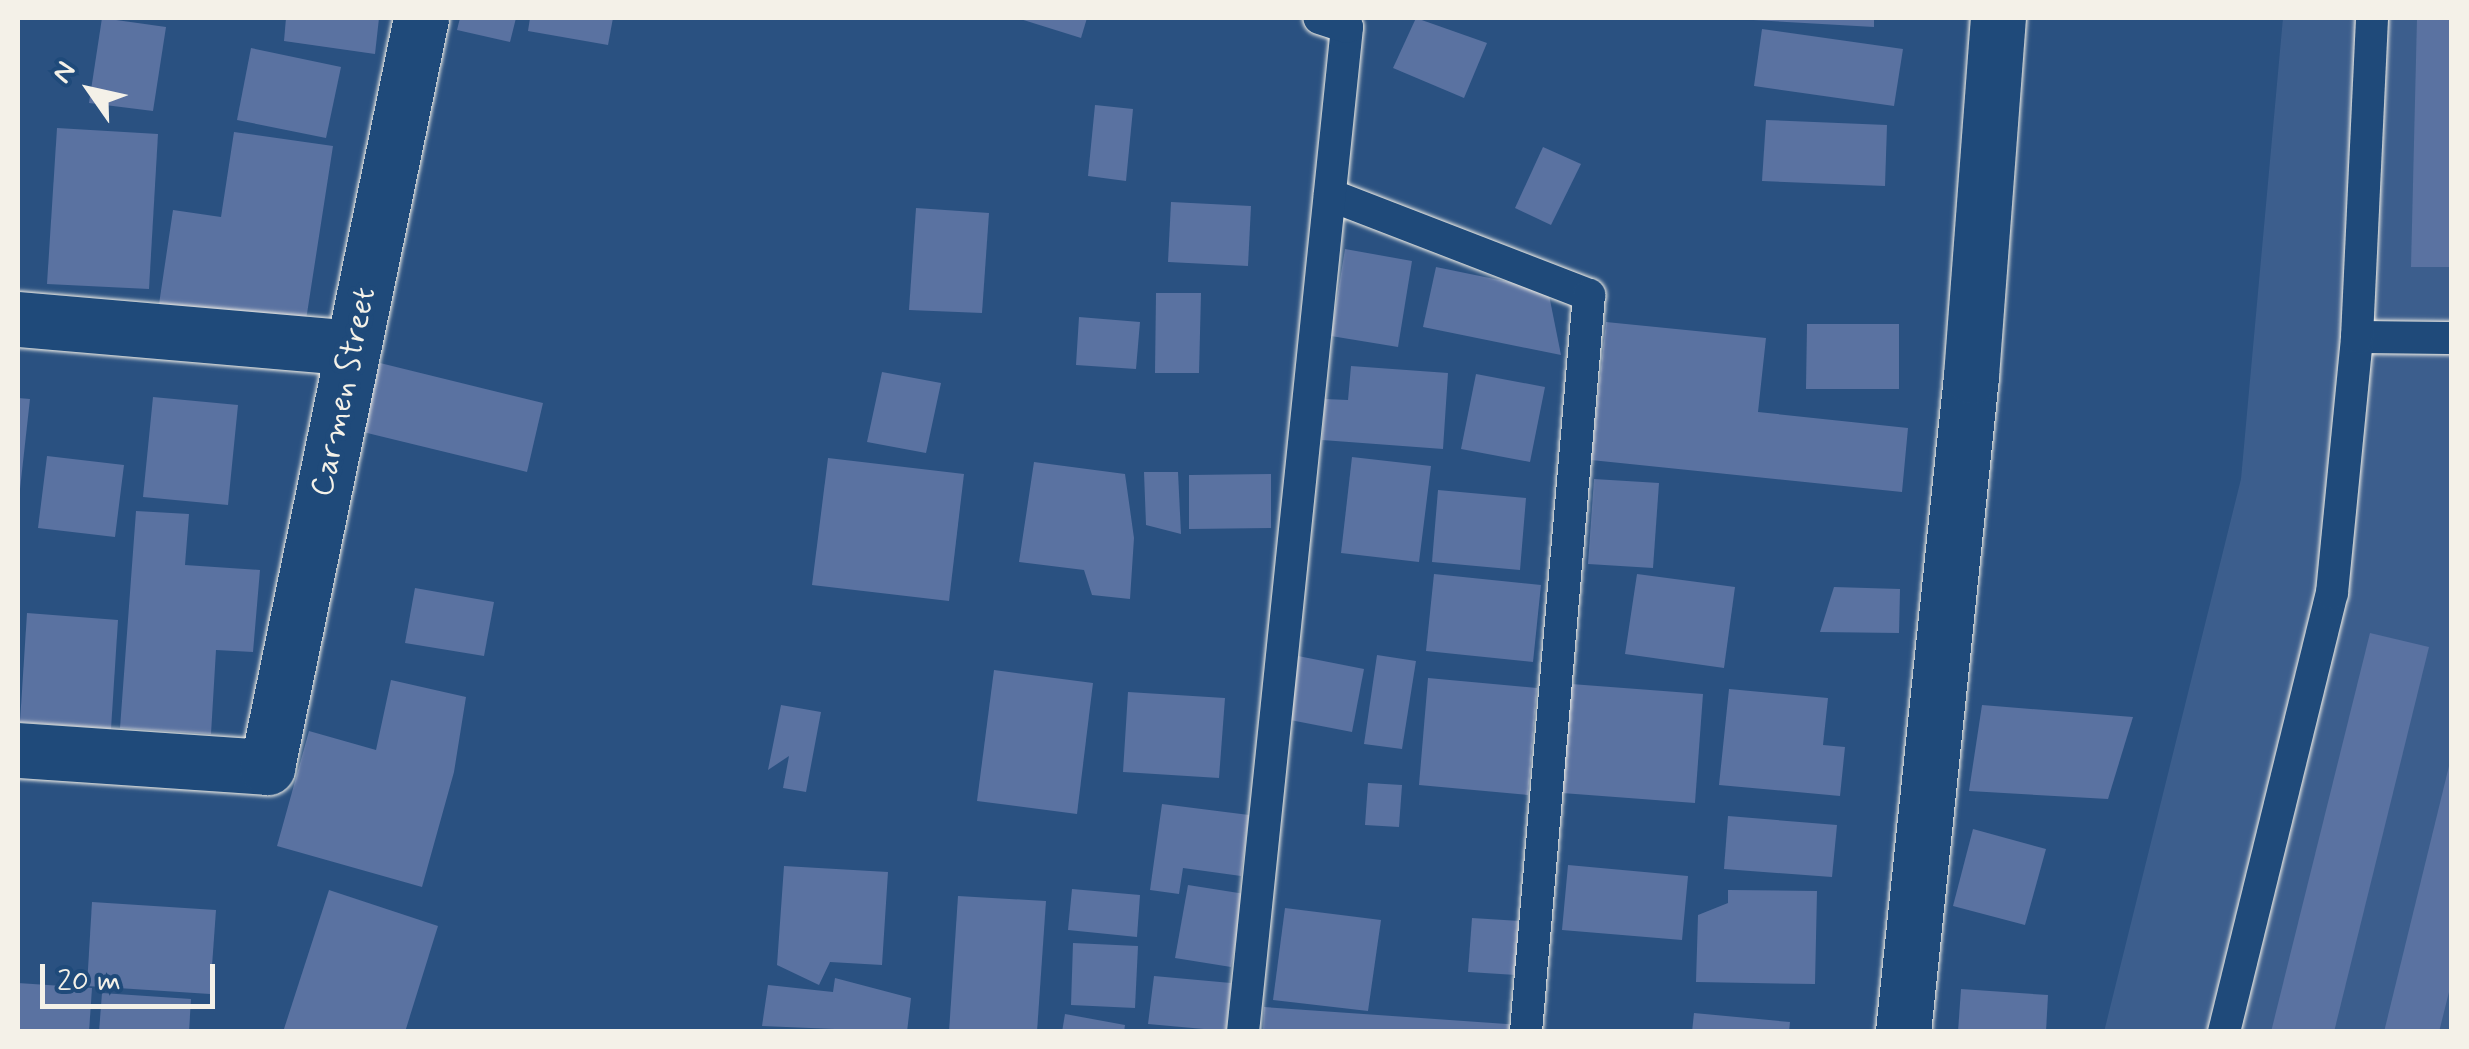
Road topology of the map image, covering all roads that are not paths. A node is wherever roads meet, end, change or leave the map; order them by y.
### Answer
1 (420, 18) edge
2 (1319, 18) edge
3 (1998, 18) edge
4 (2372, 18) edge
5 (1330, 195) junction
6 (18, 319) edge
7 (2357, 338) junction
8 (2452, 338) edge
9 (353, 348) junction
10 (18, 750) edge
11 (1242, 1032) edge
12 (1526, 1032) edge
13 (1903, 1032) edge
14 (2224, 1032) edge

1 - 9 street, Carmen Street
2 - 5 lane
3 - 13 street
4 - 7 lane
5 - 11 lane
5 - 12 lane
6 - 9 street
7 - 8 lane
7 - 14 lane
9 - 10 street, Carmen Street

